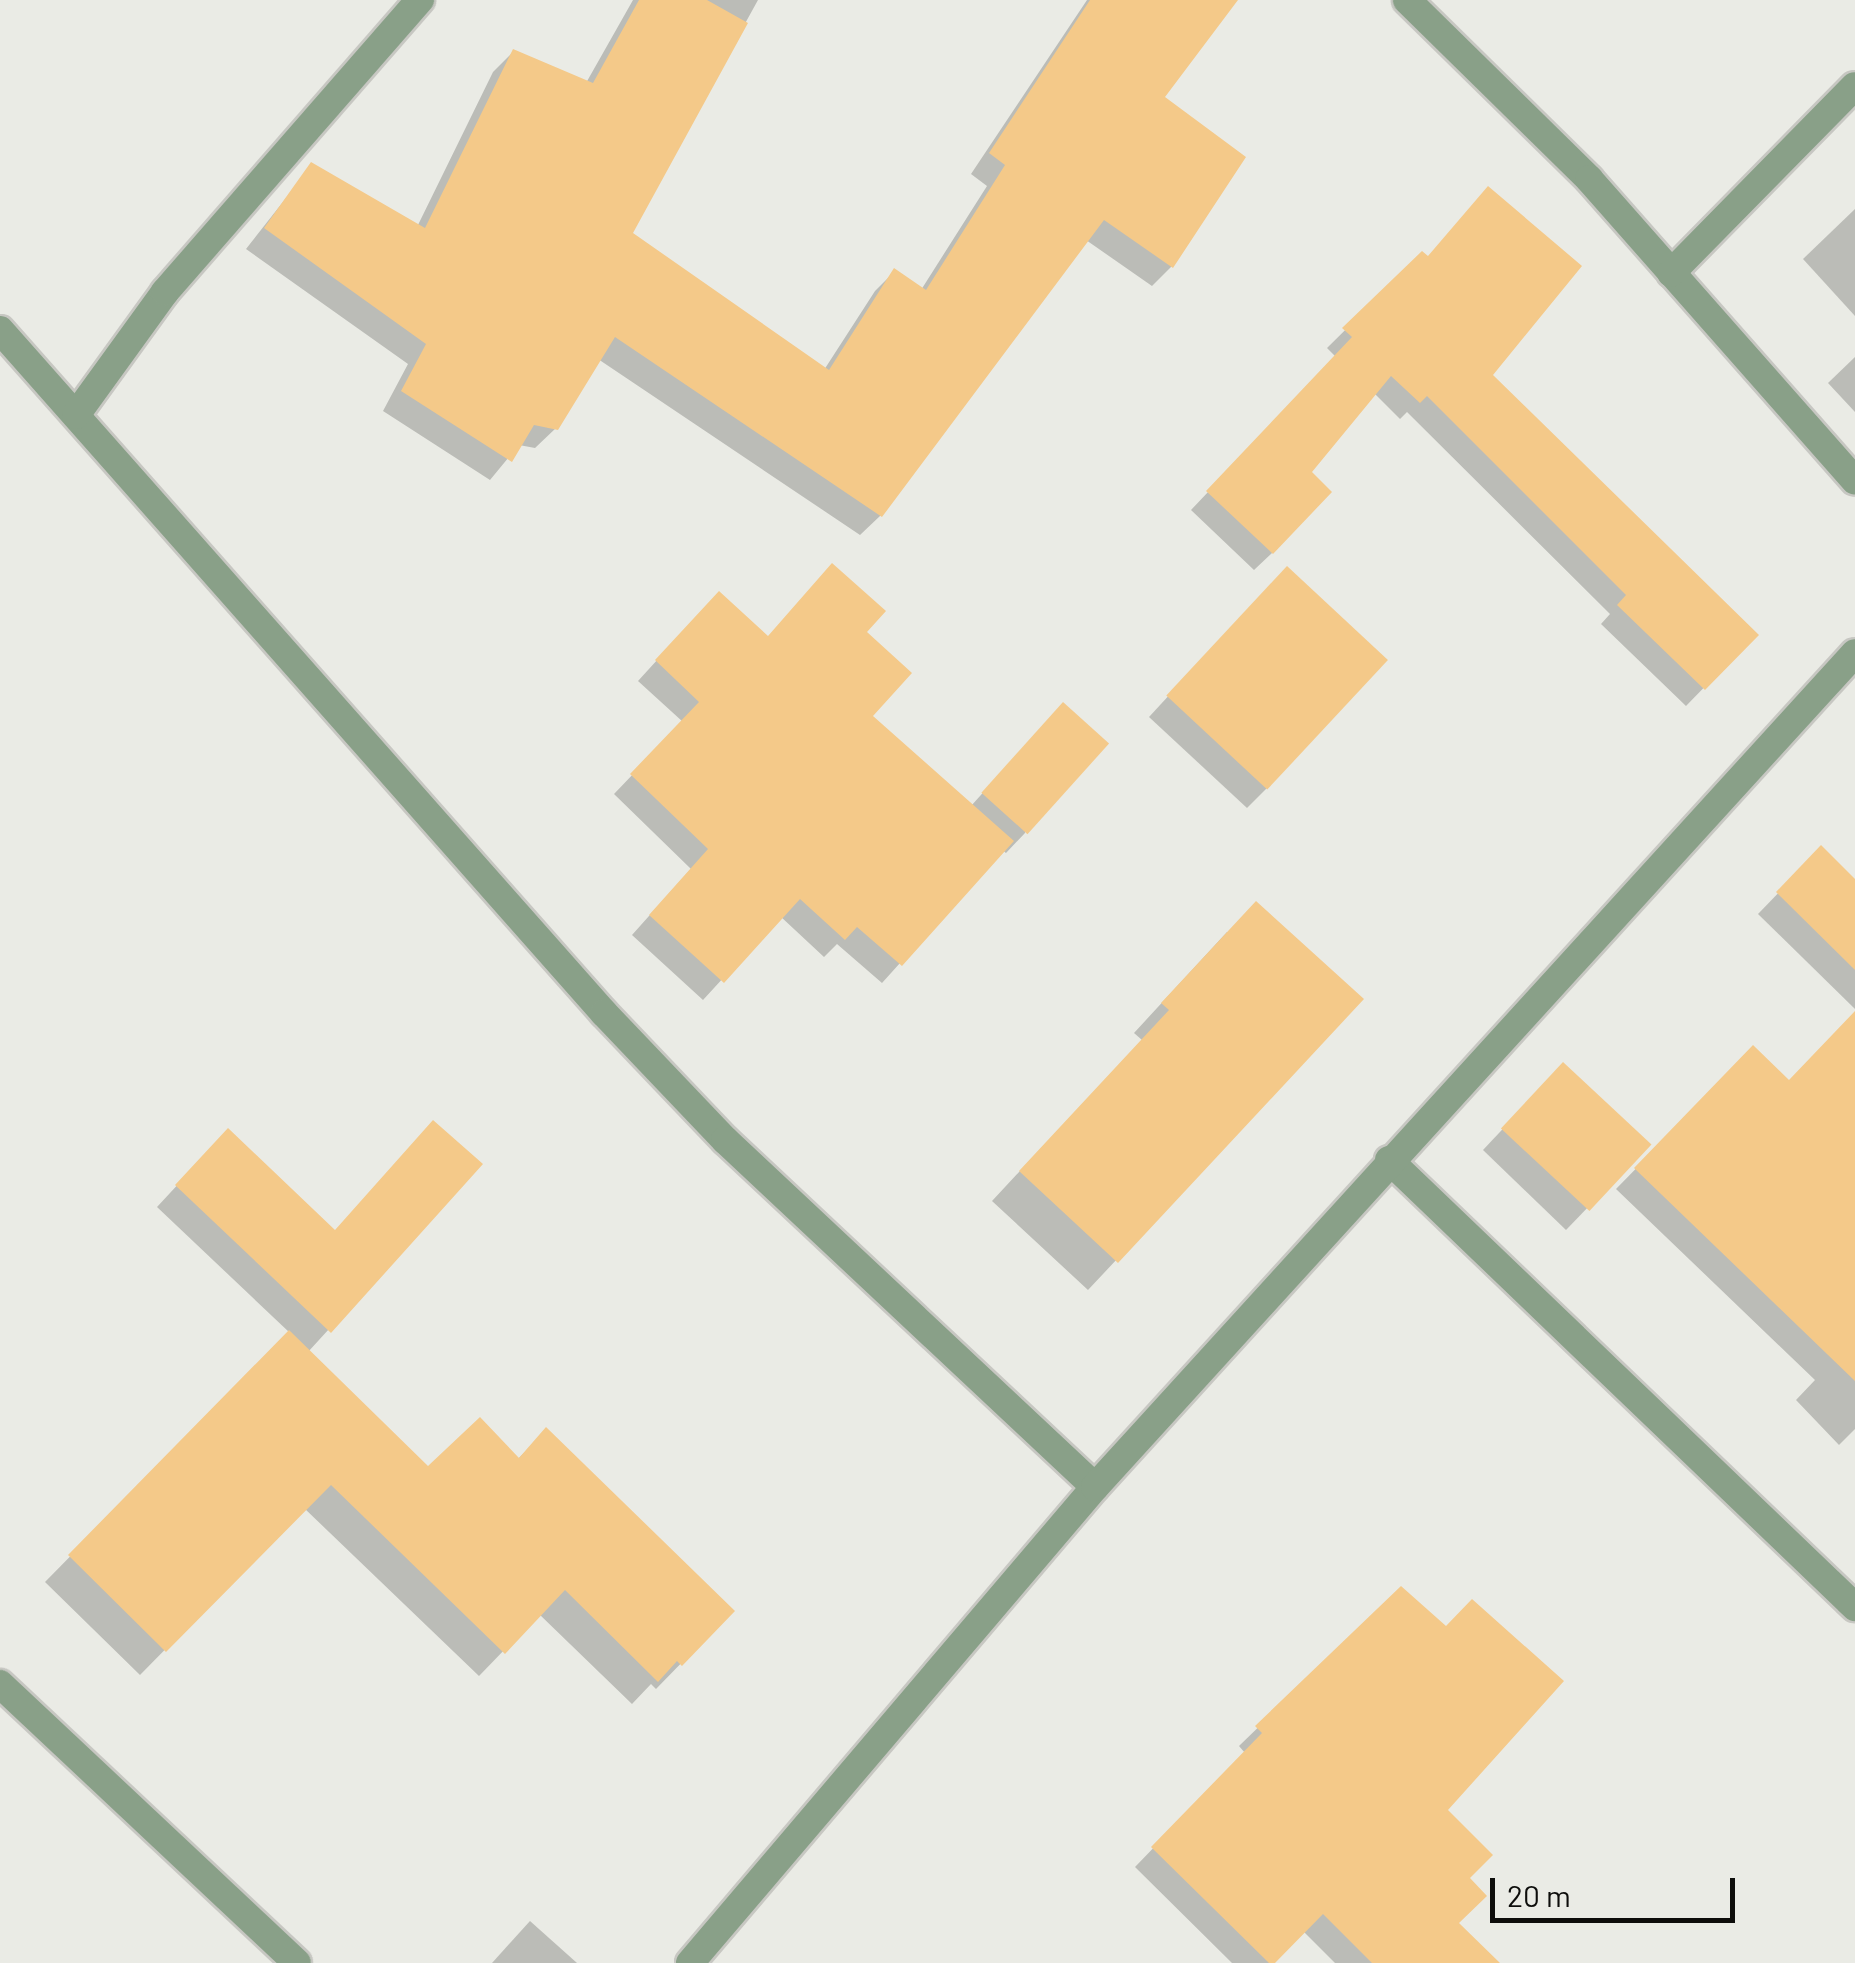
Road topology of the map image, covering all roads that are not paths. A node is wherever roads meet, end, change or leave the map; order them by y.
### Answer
1 (420, 0) edge
2 (1407, 0) edge
3 (1855, 86) edge
4 (1671, 273) junction
5 (0, 330) edge
6 (76, 416) junction
7 (1855, 481) edge
8 (1855, 653) edge
9 (1389, 1160) junction
10 (1094, 1487) junction
11 (1855, 1606) edge
12 (0, 1684) edge
13 (297, 1963) edge
14 (690, 1963) edge

1 - 6 street
2 - 4 street
3 - 4 street
4 - 7 street
5 - 6 street
6 - 10 street
8 - 9 street
9 - 10 street
9 - 11 street
10 - 14 street
12 - 13 street

